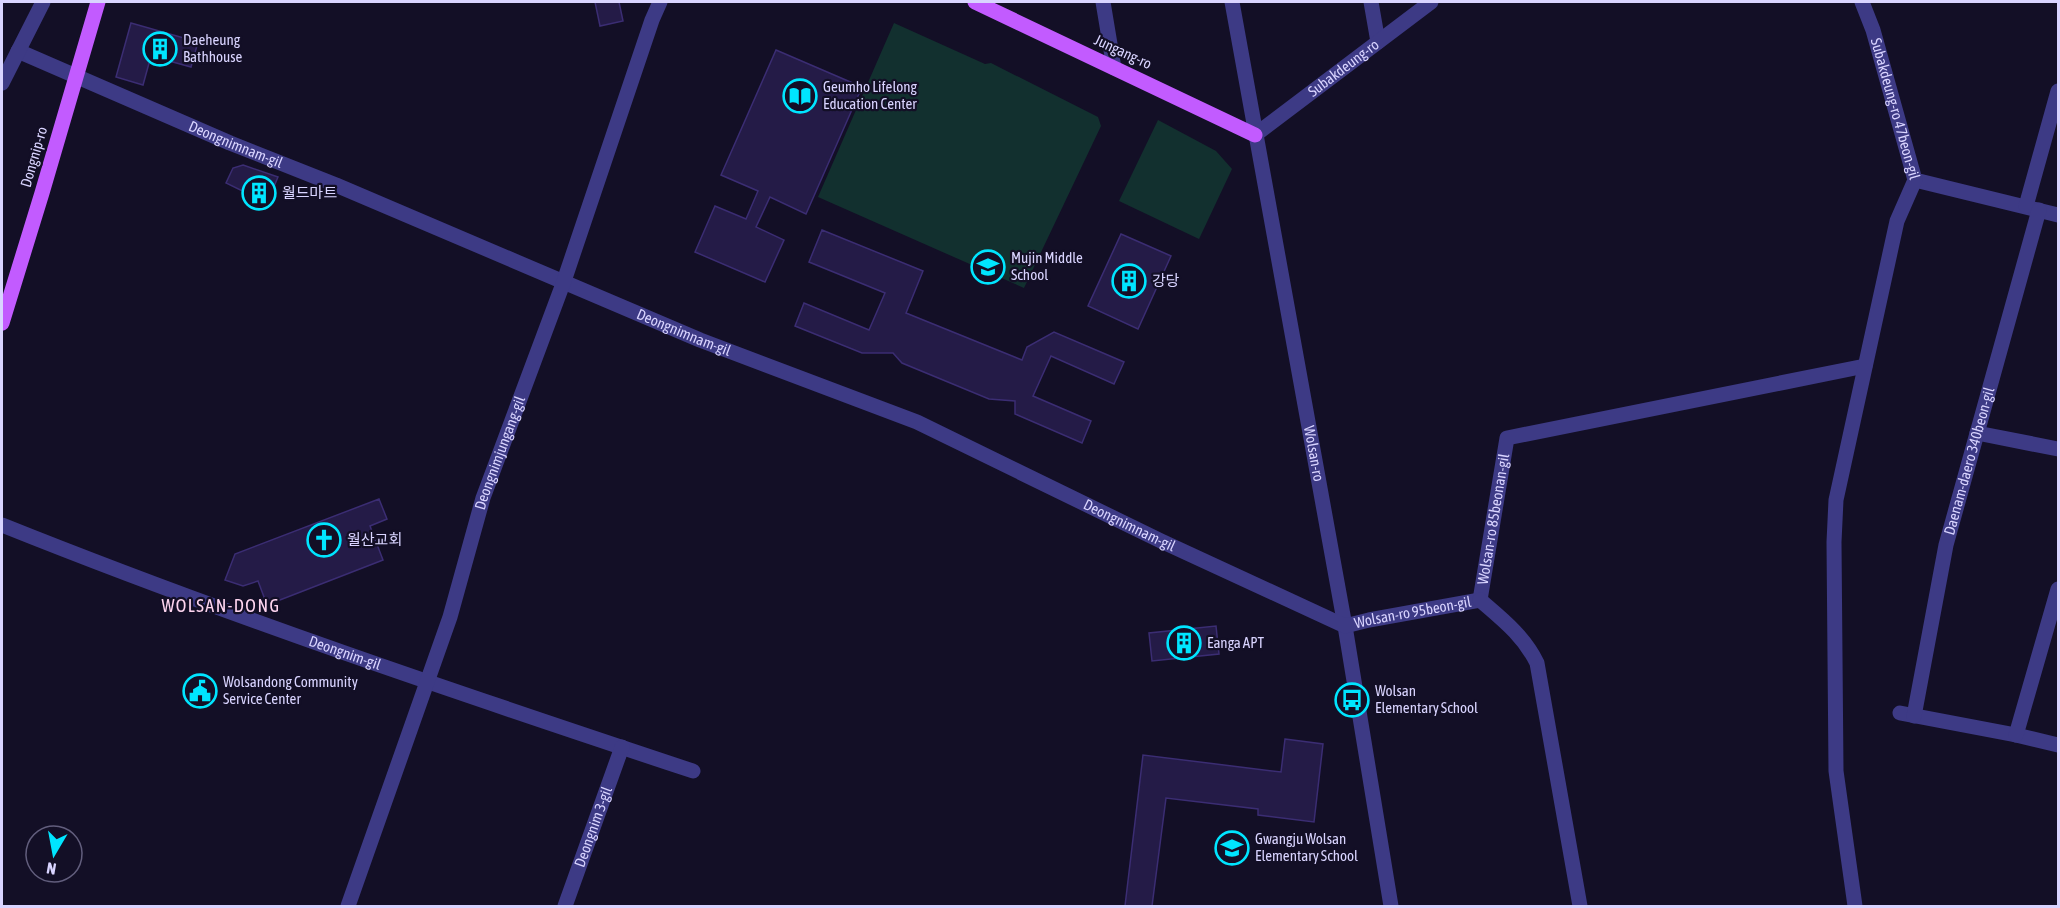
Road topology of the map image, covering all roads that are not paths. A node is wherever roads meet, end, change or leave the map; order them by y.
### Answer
1 (43, 2) edge
2 (98, 2) edge
3 (660, 2) edge
4 (975, 2) edge
5 (1103, 2) edge
6 (1232, 2) edge
7 (1371, 2) edge
8 (1431, 2) edge
9 (1862, 2) edge
10 (1378, 42) junction
11 (18, 51) junction
12 (1114, 68) junction
13 (76, 77) junction
14 (2, 83) edge
15 (2058, 91) edge
16 (1255, 135) junction
17 (1915, 180) junction
18 (2032, 208) junction
19 (2058, 215) edge
20 (564, 281) junction
21 (2, 323) edge
22 (1865, 366) junction
23 (1977, 432) junction
24 (2058, 449) edge
25 (2, 525) edge
26 (2058, 589) edge
27 (1480, 600) junction
28 (1345, 626) junction
29 (426, 682) junction
30 (2016, 735) junction
31 (2058, 746) edge
32 (622, 747) junction
33 (693, 771) dead end
34 (348, 906) edge
35 (565, 906) edge
36 (1391, 906) edge
37 (1580, 906) edge
38 (1855, 906) edge

1 - 11 street
2 - 13 main road, Dongnip-ro
3 - 20 street, Deongnimjungang-gil
4 - 12 main road, Jungang-ro
5 - 12 street
6 - 16 street, Wolsan-ro
7 - 10 street
8 - 10 street, Subakdeung-ro
9 - 17 street, Subakdeung-ro 47beon-gil
10 - 16 street, Subakdeung-ro
11 - 13 street, Deongnimnam-gil
11 - 14 street
12 - 16 main road, Jungang-ro
13 - 20 street, Deongnimnam-gil
13 - 21 main road, Dongnip-ro
15 - 18 street, Daenam-daero 340beon-gil
16 - 28 street, Wolsan-ro
17 - 18 street, Subakdeung-ro 47beon-gil
17 - 22 street
18 - 19 street, Subakdeung-ro 47beon-gil
18 - 23 street, Daenam-daero 340beon-gil
20 - 28 street, Deongnimnam-gil
20 - 29 street, Deongnimjungang-gil
22 - 27 street, Wolsan-ro 85beonan-gil
22 - 38 street
23 - 24 street
23 - 30 street, Daenam-daero 340beon-gil
25 - 29 street, Deongnim-gil
26 - 30 street
27 - 28 street, Wolsan-ro 95beon-gil
27 - 37 street
28 - 36 street, Wolsan-ro
29 - 32 street, Deongnim-gil
29 - 34 street, Deongnimjungang-gil
30 - 31 street
32 - 33 street, Deongnim-gil
32 - 35 street, Deongnim 3-gil

